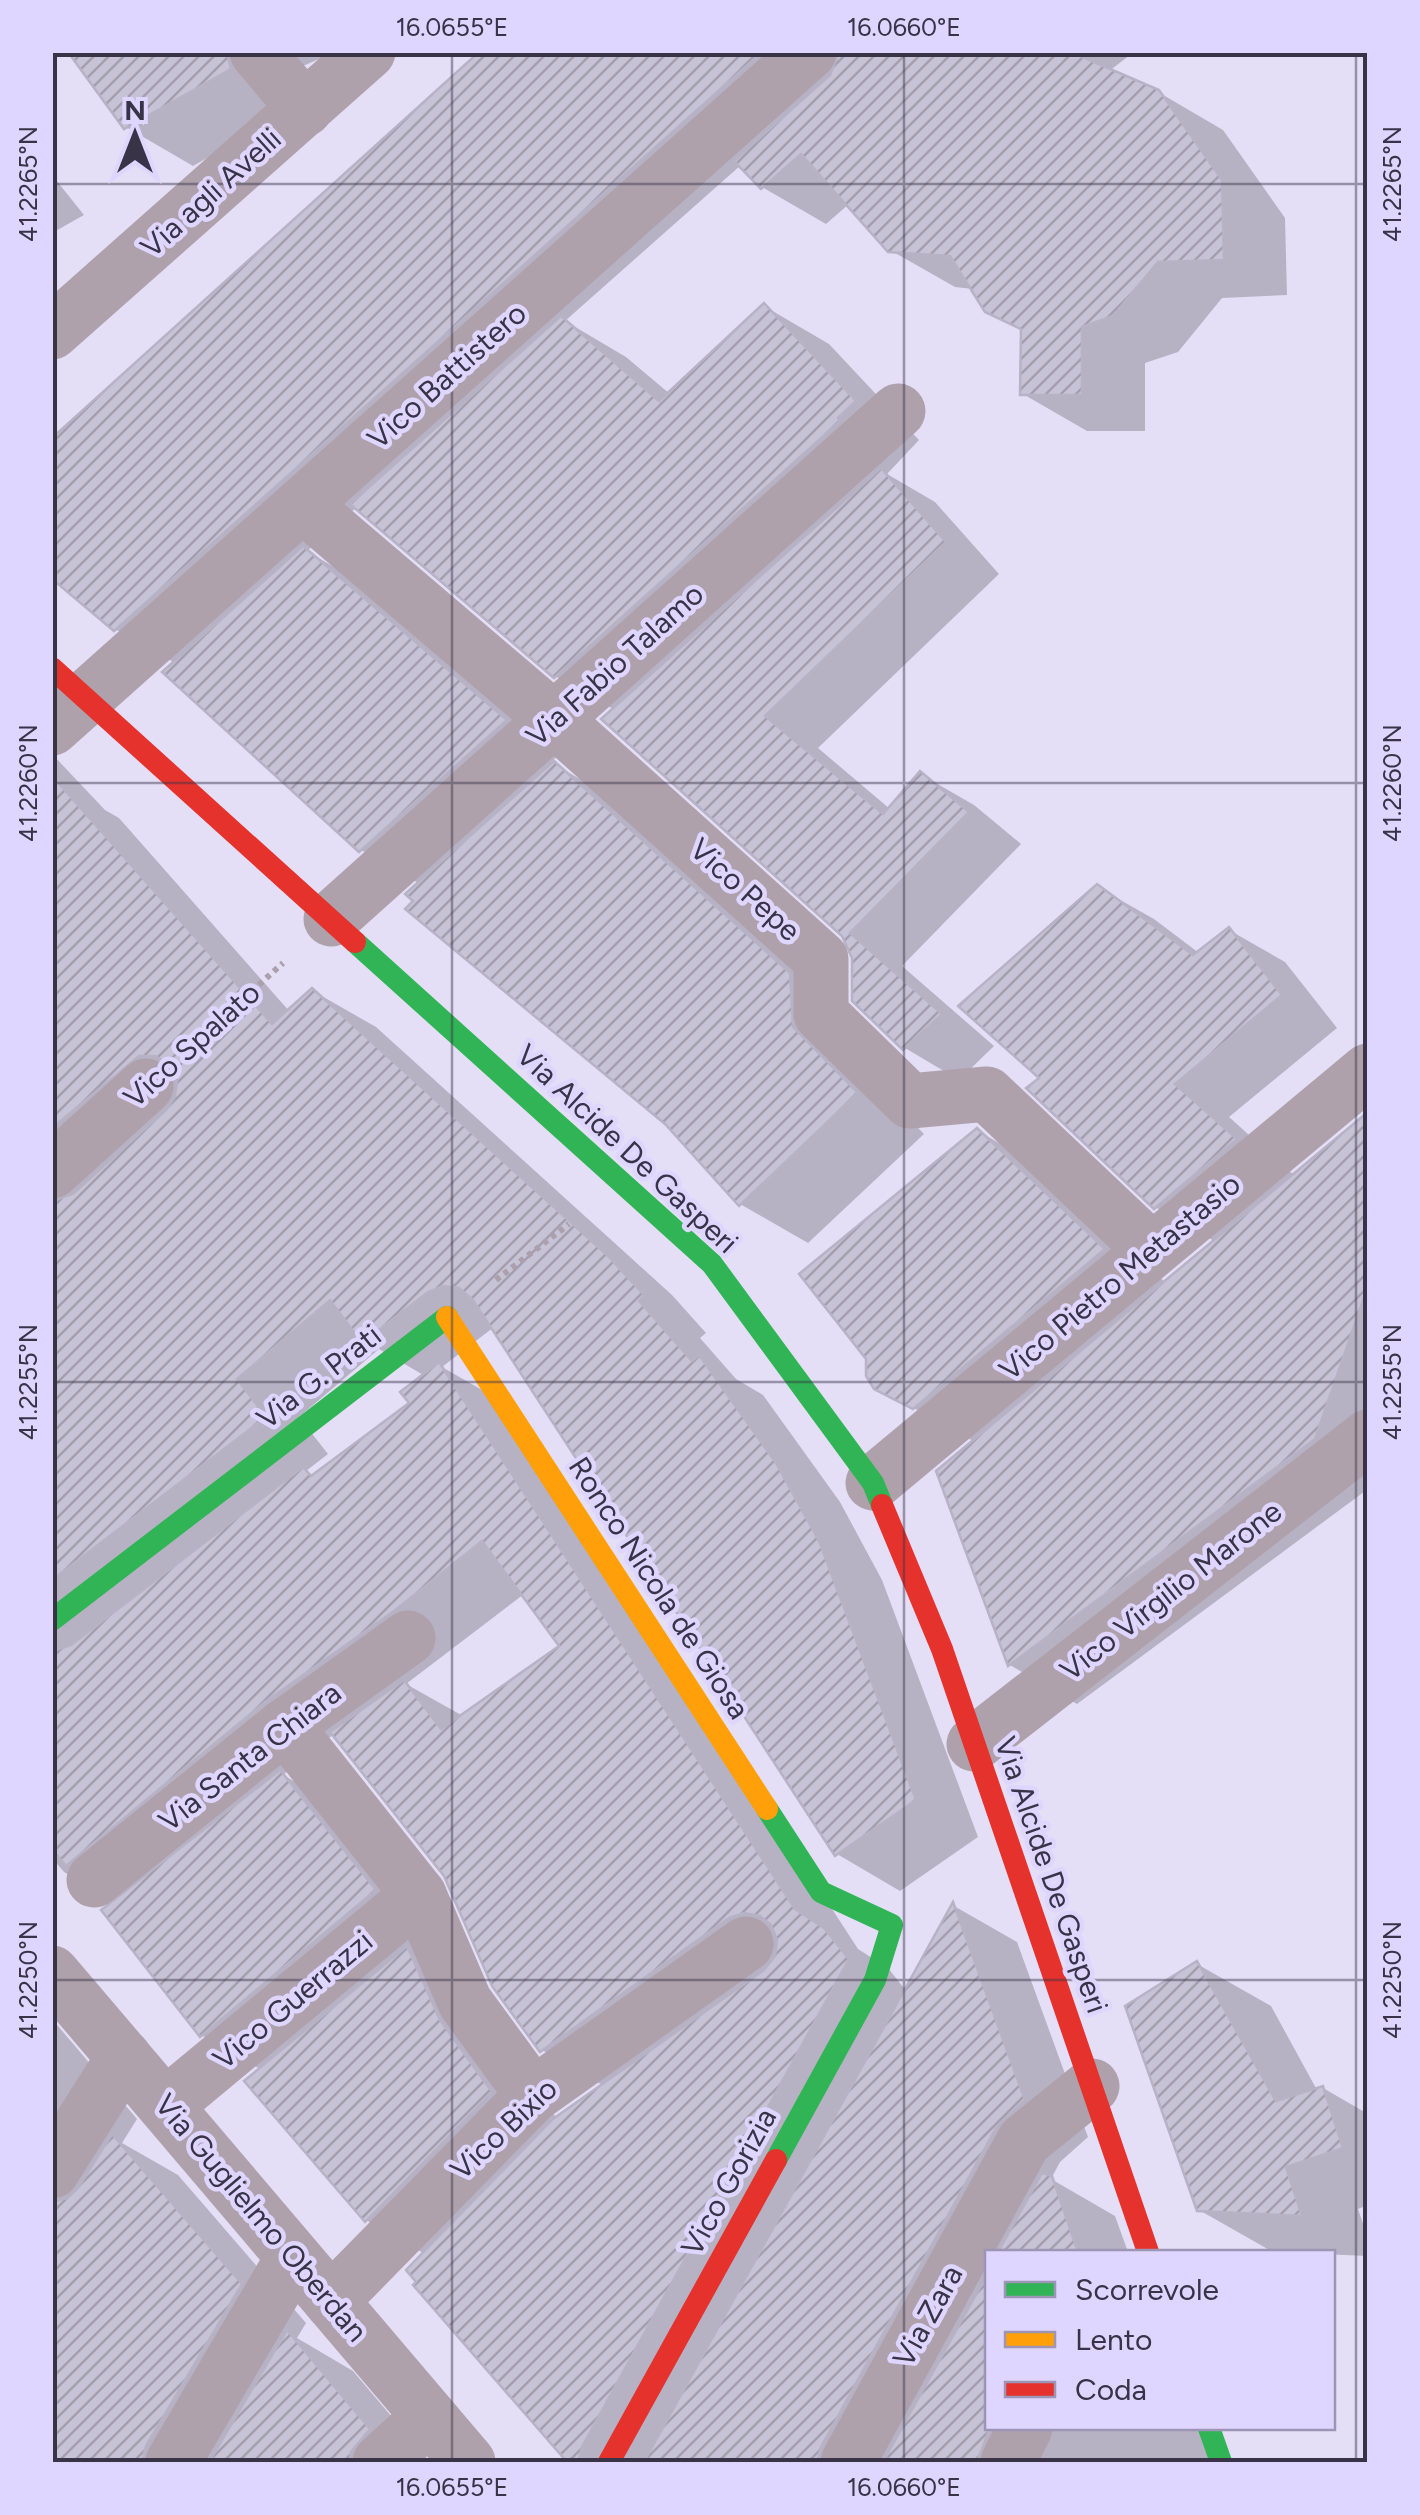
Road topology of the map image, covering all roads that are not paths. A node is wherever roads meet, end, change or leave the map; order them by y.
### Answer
1 (257, 52) edge
2 (368, 52) edge
3 (809, 52) edge
4 (305, 109) junction
5 (52, 332) edge
6 (898, 411) dead end
7 (302, 505) junction
8 (64, 699) edge
9 (555, 720) junction
10 (332, 920) junction
11 (1368, 1071) edge
12 (146, 1086) road end
13 (52, 1171) edge
14 (1152, 1250) junction
15 (447, 1317) joint
16 (1368, 1438) edge
17 (873, 1483) junction
18 (52, 1620) edge
19 (408, 1638) dead end
20 (285, 1726) junction
21 (974, 1744) junction
22 (94, 1880) dead end
23 (419, 1895) junction
24 (892, 1925) joint
25 (746, 1944) dead end
26 (52, 1974) edge
27 (124, 2057) junction
28 (1092, 2086) junction
29 (533, 2095) junction
30 (166, 2105) junction
31 (52, 2172) edge
32 (1138, 2245) edge
33 (294, 2258) junction
34 (330, 2301) junction
35 (429, 2417) junction
36 (1024, 2430) edge
37 (1209, 2430) edge
38 (173, 2462) edge
39 (380, 2462) edge
40 (468, 2462) edge
41 (609, 2462) edge
42 (848, 2462) edge
43 (1008, 2462) edge
44 (1220, 2462) edge

1 - 4 street
2 - 4 street, Via agli Avelli
3 - 7 street, Vico Battistero
4 - 5 street, Via agli Avelli
6 - 9 street, Via Fabio Talamo
7 - 8 street, Vico Battistero
7 - 9 street, Vico Pepe
8 - 10 street, Via Alcide De Gasperi
9 - 10 street, Via Fabio Talamo
9 - 14 street, Vico Pepe
10 - 17 street, Via Alcide De Gasperi
11 - 14 street, Vico Pietro Metastasio
12 - 13 street, Vico Spalato
14 - 17 street, Vico Pietro Metastasio
15 - 18 street, Via G. Prati
15 - 24 street, Ronco Nicola de Giosa
16 - 21 street, Vico Virgilio Marone
17 - 21 street, Via Alcide De Gasperi
19 - 20 street, Via Santa Chiara
20 - 22 street, Via Santa Chiara
20 - 23 street
21 - 28 street, Via Alcide De Gasperi
23 - 29 street
23 - 30 street, Vico Guerrazzi
24 - 41 street, Vico Gorizia
25 - 29 street, Vico Bixio
26 - 27 street, Via Guglielmo Oberdan
27 - 30 street, Via Guglielmo Oberdan
27 - 31 street
28 - 32 street, Via Alcide De Gasperi
28 - 42 street, Via Zara
29 - 34 street, Vico Bixio
30 - 33 street, Via Guglielmo Oberdan
33 - 34 street, Via Guglielmo Oberdan
33 - 38 street
34 - 35 street, Via Guglielmo Oberdan
35 - 39 street
35 - 40 street, Via Guglielmo Oberdan
36 - 43 street
37 - 44 street

